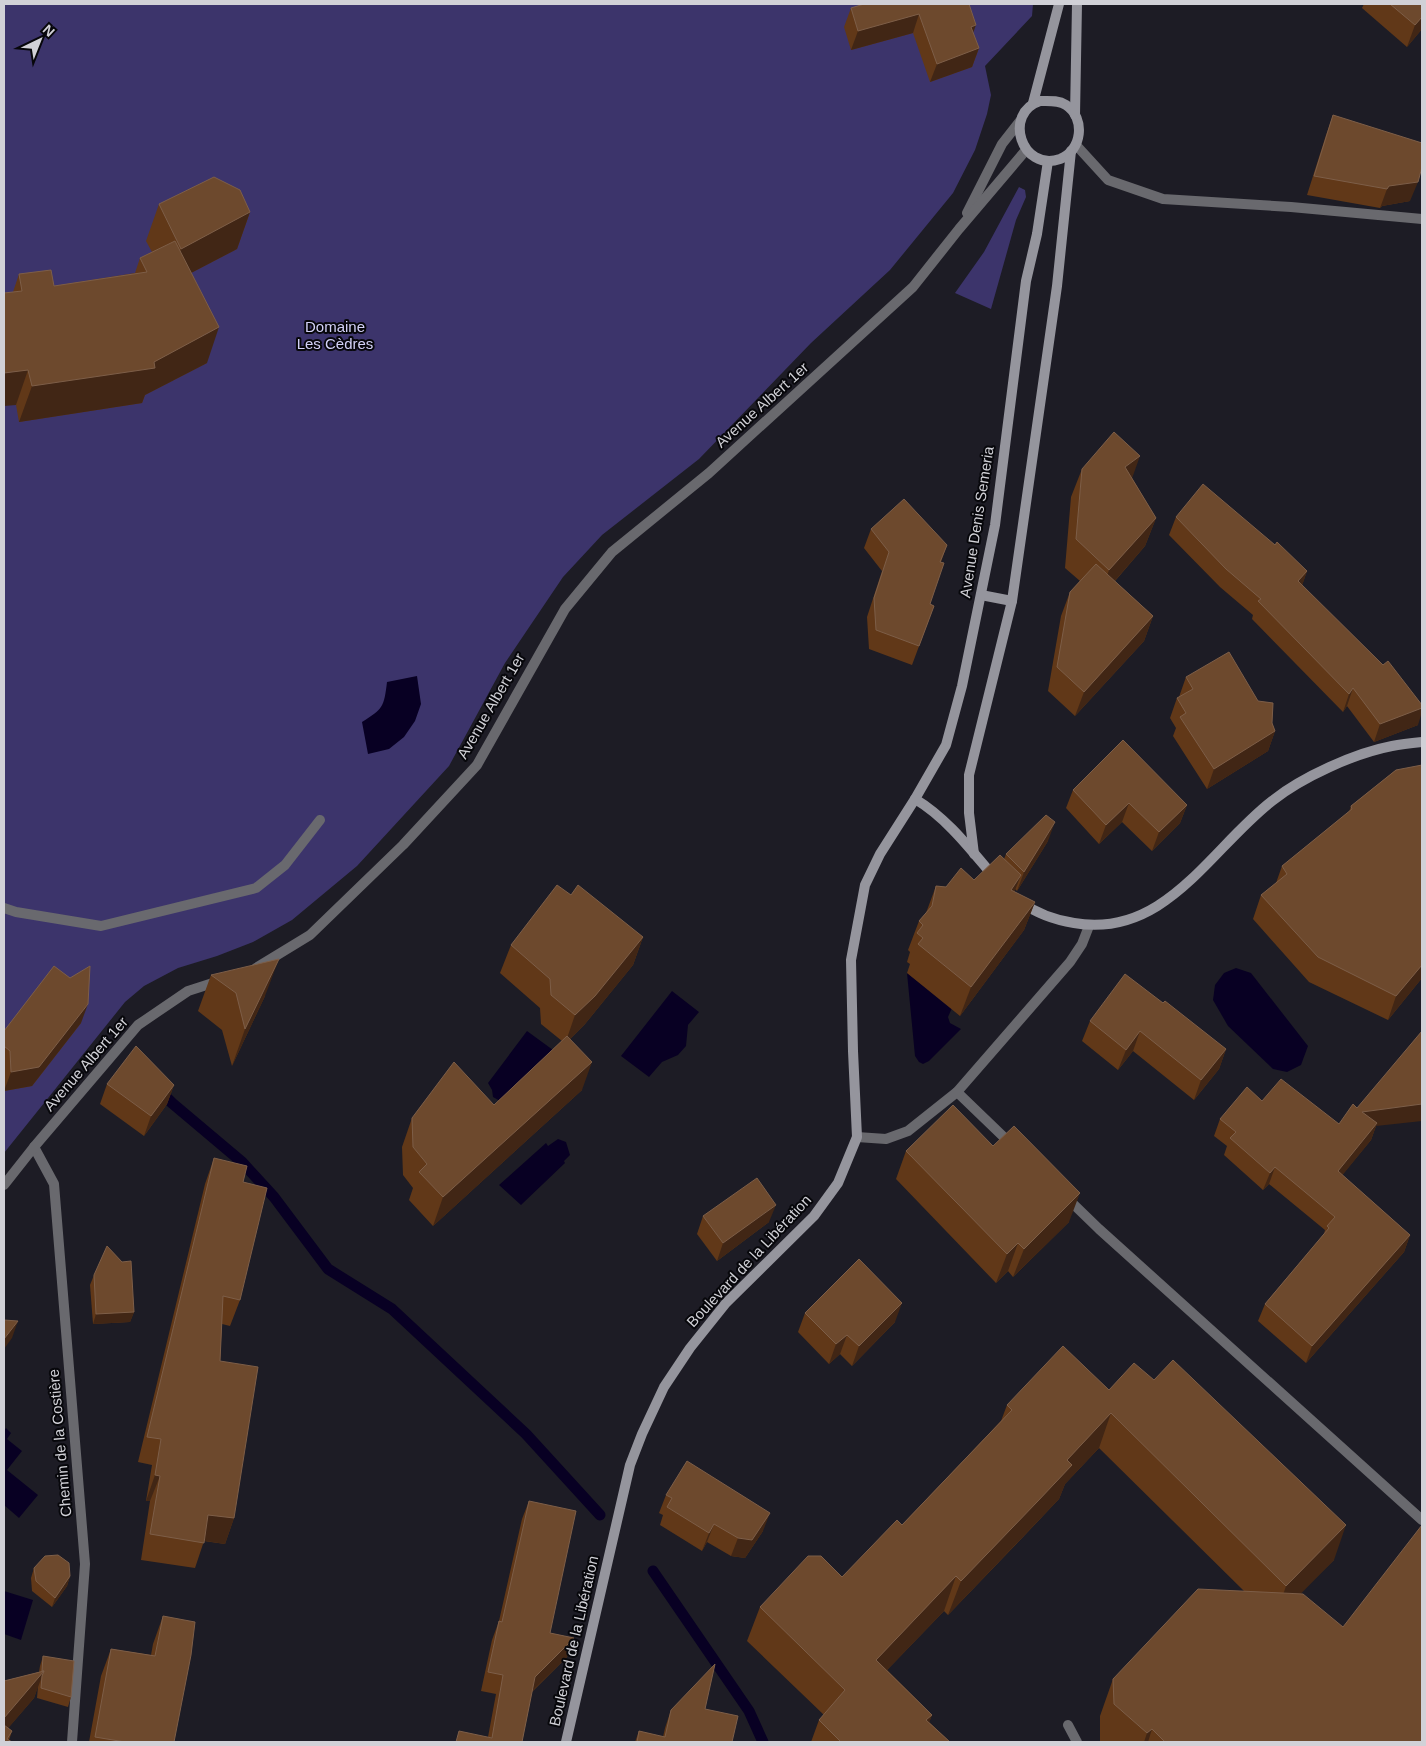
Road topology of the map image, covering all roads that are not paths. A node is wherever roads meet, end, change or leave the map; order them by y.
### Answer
1 (1059, 4) edge
2 (1077, 4) edge
3 (1033, 104) junction
4 (1075, 115) junction
5 (1020, 121) junction
6 (1074, 148) junction
7 (1026, 150) junction
8 (1048, 161) junction
9 (1422, 219) edge
10 (959, 229) junction
11 (981, 595) junction
12 (1012, 601) junction
13 (1422, 742) edge
14 (915, 799) junction
15 (320, 820) dead end
16 (974, 854) junction
17 (1000, 883) edge
18 (1012, 895) edge
19 (4, 908) edge
20 (1089, 926) junction
21 (244, 973) edge
22 (225, 979) edge
23 (957, 1092) junction
24 (857, 1137) junction
25 (34, 1147) junction
26 (1021, 1154) edge
27 (4, 1185) edge
28 (1056, 1188) edge
29 (1422, 1520) edge
30 (1068, 1725) dead end
31 (72, 1742) edge
32 (566, 1742) edge
33 (1077, 1742) edge

1 - 3 main road
2 - 4 main road
3 - 4 main road
3 - 5 main road
4 - 6 main road
5 - 7 main road
5 - 10 street, Avenue Albert 1er
6 - 8 main road
6 - 9 street
6 - 12 main road
7 - 8 main road
7 - 10 street, Avenue Albert 1er
8 - 11 main road, Avenue Denis Semeria
10 - 21 street, Avenue Albert 1er
11 - 12 main road
11 - 14 main road, Avenue Denis Semeria
12 - 16 main road
13 - 20 main road
14 - 16 main road
14 - 24 main road, Boulevard de la Libération
15 - 19 street
16 - 17 main road
18 - 20 main road
20 - 23 street
22 - 25 street, Avenue Albert 1er
23 - 24 street
23 - 26 street
24 - 32 main road, Boulevard de la Libération
25 - 27 street, Avenue Albert 1er
25 - 31 street, Chemin de la Costière
28 - 29 street
30 - 33 street

